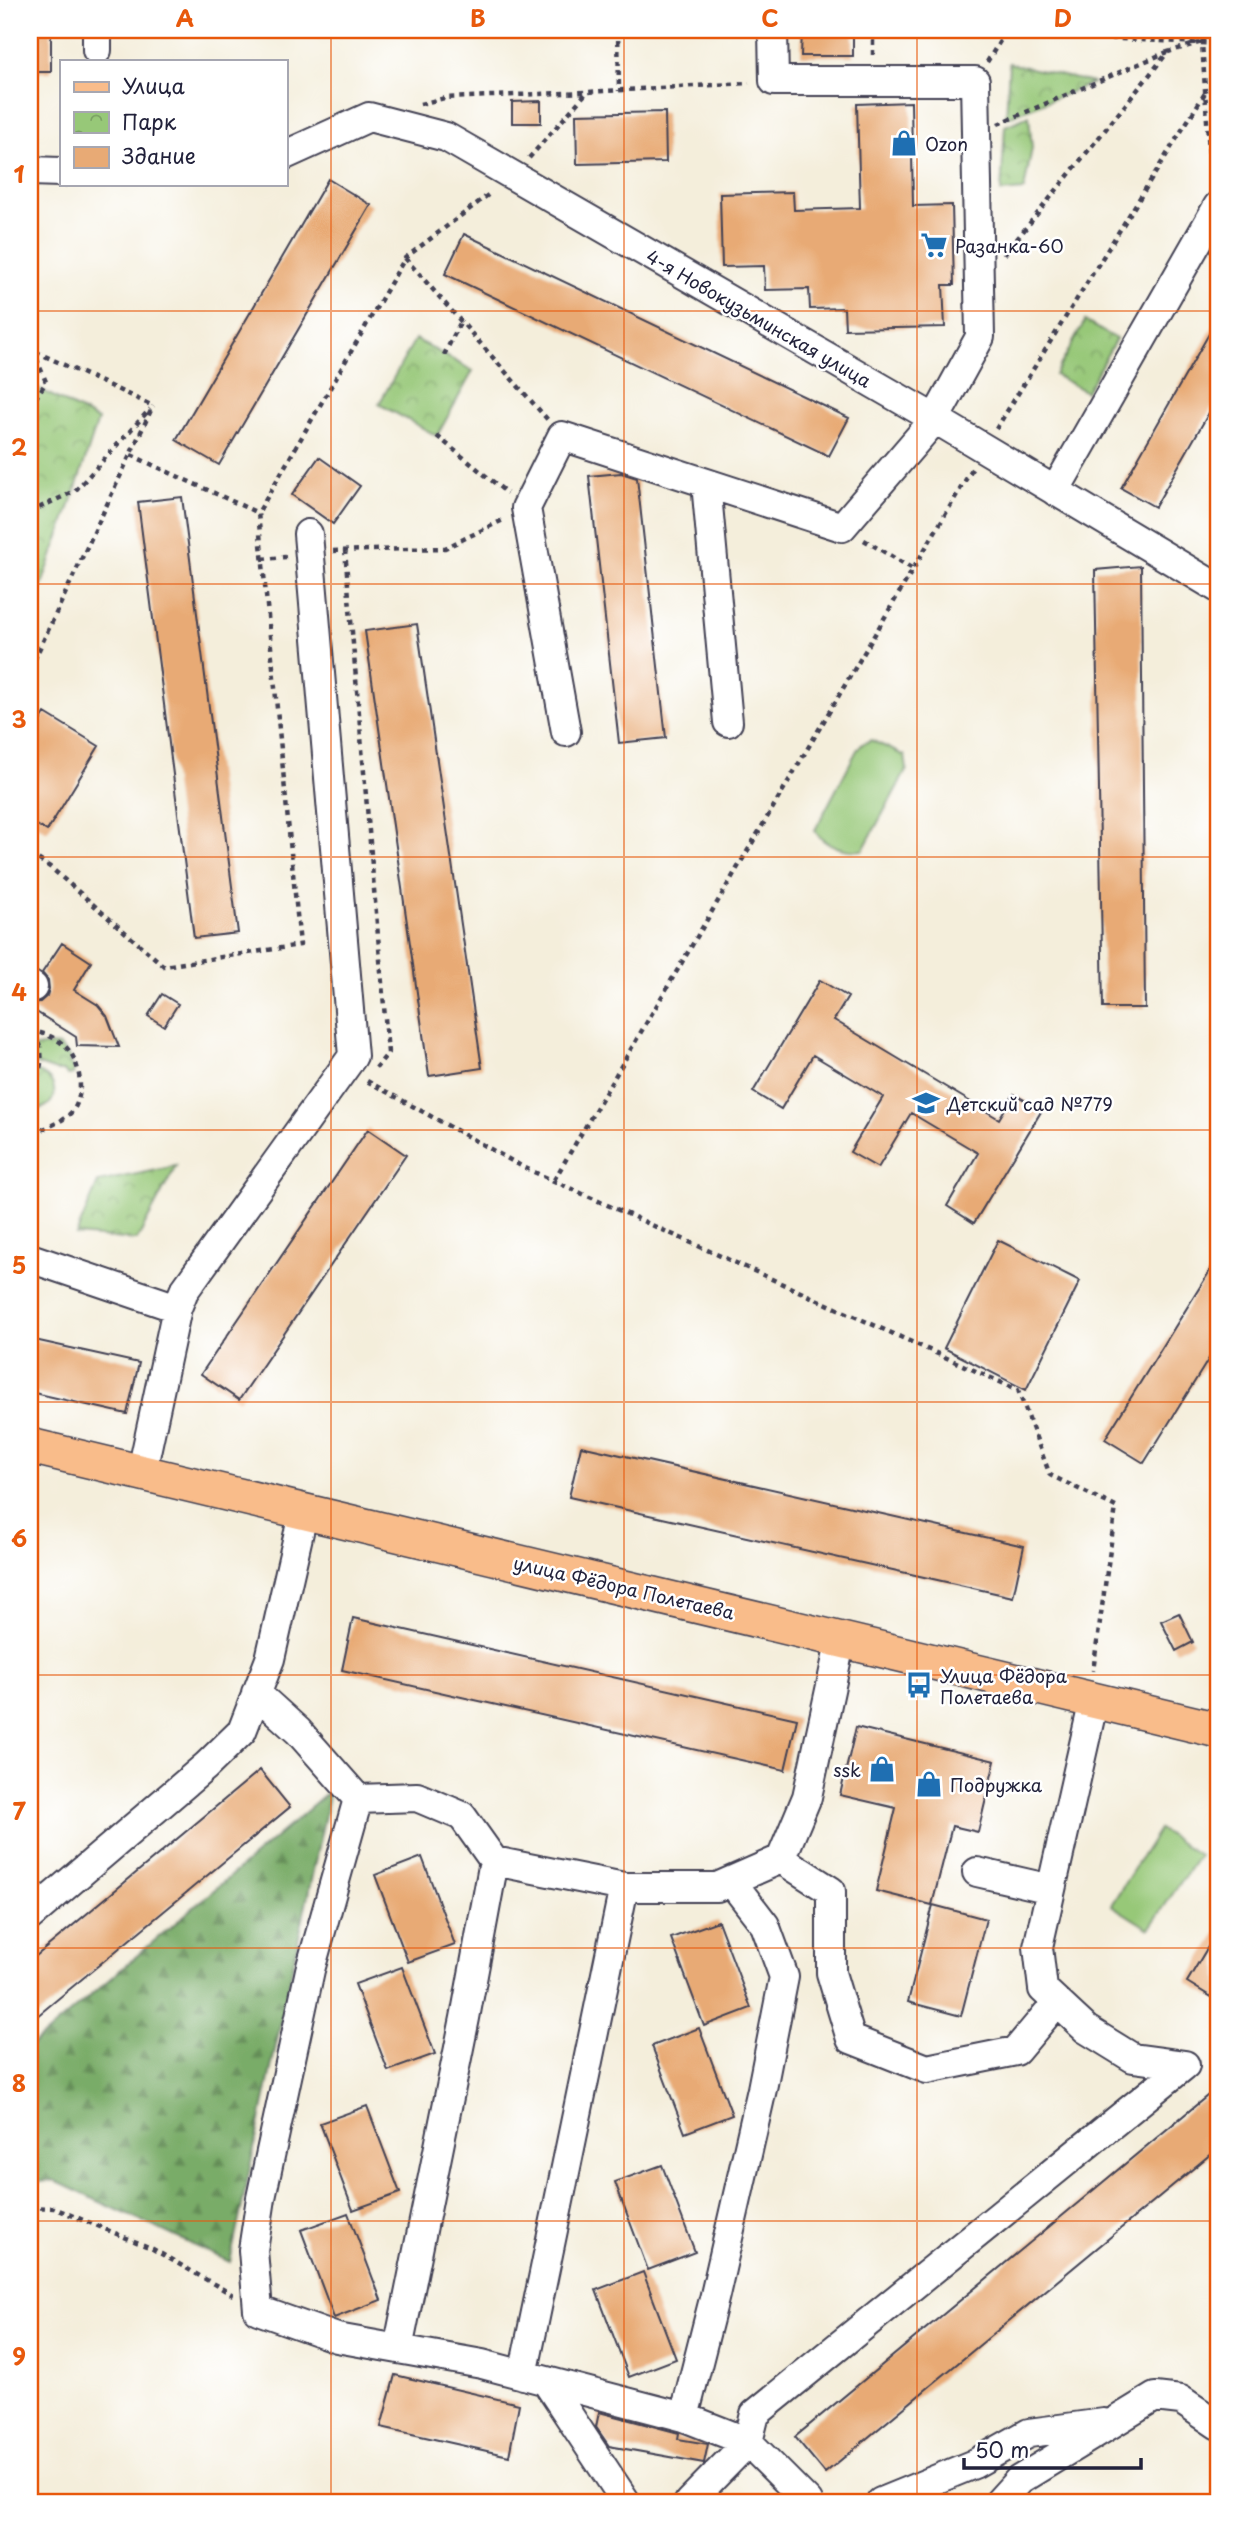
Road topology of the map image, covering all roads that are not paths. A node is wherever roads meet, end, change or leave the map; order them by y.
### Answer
1 (773, 30) edge
2 (287, 154) edge
3 (30, 172) edge
4 (60, 172) edge
5 (1216, 211) edge
6 (934, 419) junction
7 (706, 483) junction
8 (1055, 491) junction
9 (309, 544) road end
10 (1218, 588) edge
11 (728, 722) dead end
12 (566, 732) dead end
13 (30, 1258) edge
14 (177, 1308) junction
15 (30, 1446) edge
16 (142, 1471) junction
17 (304, 1510) junction
18 (841, 1639) junction
19 (1093, 1686) junction
20 (256, 1693) junction
21 (1218, 1730) edge
22 (358, 1800) junction
23 (781, 1859) junction
24 (494, 1861) junction
25 (977, 1872) dead end
26 (731, 1881) junction
27 (624, 1887) junction
28 (1051, 1889) junction
29 (30, 1916) edge
30 (1057, 2002) junction
31 (398, 2349) junction
32 (535, 2378) junction
33 (684, 2417) junction
34 (1115, 2422) junction
35 (1218, 2425) edge
36 (748, 2442) junction
37 (626, 2502) edge
38 (689, 2502) edge
39 (808, 2502) edge
40 (881, 2502) edge
41 (999, 2502) edge

1 - 6 street
2 - 6 street, 4-я Новокузьминская улица
3 - 4 street
5 - 8 street
6 - 7 street
6 - 8 street, 4-я Новокузьминская улица
7 - 11 street
7 - 12 street
8 - 10 street, 4-я Новокузьминская улица
9 - 14 street
13 - 14 street
14 - 16 street
15 - 16 main road, улица Фёдора Полетаева
16 - 17 main road, улица Фёдора Полетаева
17 - 18 main road, улица Фёдора Полетаева
17 - 20 street
18 - 19 main road, улица Фёдора Полетаева
18 - 23 street
19 - 21 main road, улица Фёдора Полетаева
19 - 28 street
20 - 22 street
20 - 29 street
22 - 24 street
22 - 31 street
23 - 26 street
23 - 30 street
24 - 27 street
24 - 31 street
25 - 28 street
26 - 27 street
26 - 33 street
27 - 32 street
28 - 30 street
30 - 36 street
31 - 32 street
32 - 33 street
32 - 37 street
33 - 36 street
34 - 35 street
34 - 40 street
34 - 41 street
36 - 38 street
36 - 39 street

